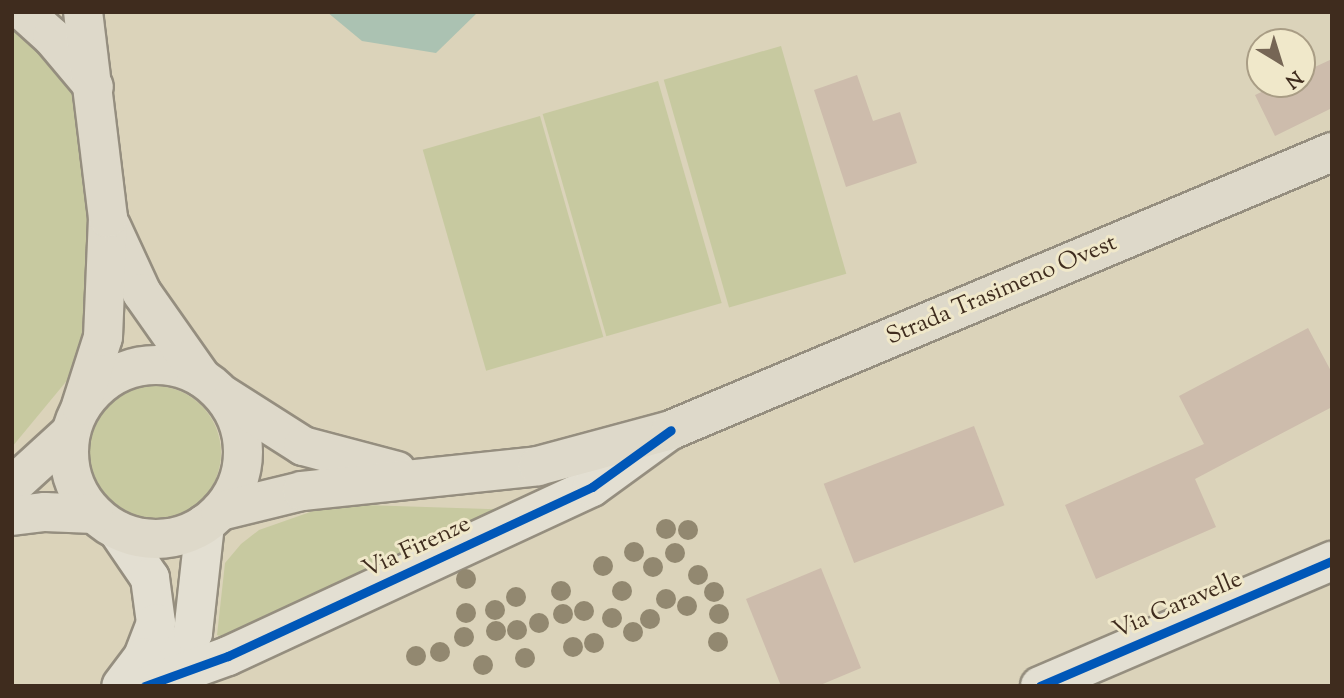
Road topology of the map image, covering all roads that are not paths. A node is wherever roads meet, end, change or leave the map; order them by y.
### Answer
1 (24, 12) edge
2 (83, 12) edge
3 (94, 87) junction
4 (1332, 152) edge
5 (108, 218) junction
6 (211, 385) junction
7 (75, 420) junction
8 (671, 429) junction
9 (414, 476) junction
10 (12, 486) edge
11 (12, 516) edge
12 (212, 518) junction
13 (106, 523) junction
14 (1332, 561) edge
15 (156, 682) edge
16 (121, 686) edge
17 (1040, 686) edge

1 - 3 main road
2 - 3 main road
3 - 5 main road
4 - 8 main road, Strada Trasimeno Ovest
5 - 6 main road
5 - 7 main road
6 - 7 main road
6 - 9 main road
6 - 12 main road
7 - 10 main road
7 - 13 main road
8 - 9 main road
8 - 15 street, Via Firenze
9 - 12 main road
11 - 13 main road
12 - 13 main road
12 - 15 street
13 - 16 street
14 - 17 street, Via Caravelle

